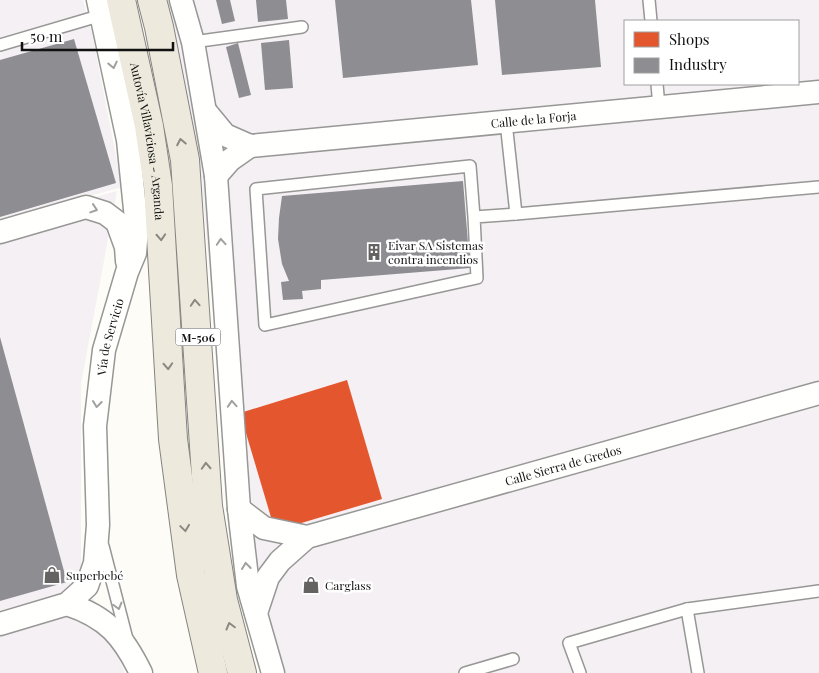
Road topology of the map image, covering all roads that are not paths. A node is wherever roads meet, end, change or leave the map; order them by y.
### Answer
1 (152, 0) edge
2 (181, 0) edge
3 (649, 0) edge
4 (107, 5) edge
5 (651, 20) edge
6 (302, 27) dead end
7 (193, 42) junction
8 (0, 46) edge
9 (657, 85) edge
10 (819, 92) edge
11 (659, 108) junction
12 (205, 111) junction
13 (506, 122) junction
14 (250, 146) junction
15 (216, 176) junction
16 (819, 187) edge
17 (516, 214) junction
18 (474, 217) junction
19 (0, 232) edge
20 (127, 272) junction
21 (819, 393) edge
22 (239, 509) junction
23 (98, 525) junction
24 (306, 537) junction
25 (819, 591) edge
26 (67, 604) junction
27 (687, 609) junction
28 (256, 613) junction
29 (0, 624) edge
30 (130, 649) junction
31 (513, 659) dead end
32 (141, 673) edge
33 (213, 673) edge
34 (242, 673) edge
35 (273, 673) edge
36 (465, 673) edge
37 (580, 673) edge
38 (698, 673) edge

34 -> 1 main road, M-506
2 - 7 street
3 - 5 lane
4 - 8 lane
4 -> 20 street, Vía de Servicio
4 -> 33 main road, Autovía Villaviciosa - Arganda / M-506
6 - 7 lane
7 - 12 street
9 - 11 lane
10 - 11 street, Calle de la Forja
11 - 13 street, Calle de la Forja
12 - 14 street, Calle de la Forja
12 - 15 street
13 - 14 street, Calle de la Forja
13 - 17 lane
14 - 15 street, Calle de la Forja
22 -> 15 street
16 - 17 lane
17 - 18 lane
18 - 18 lane
19 -> 20 street
20 -> 23 street, Vía de Servicio
21 - 24 street, Calle Sierra de Gredos
22 - 24 street, Calle Sierra de Gredos
28 -> 22 street
23 - 26 street
23 -> 30 lane, Vía de Servicio
24 - 28 street, Calle Sierra de Gredos
25 - 27 lane
26 - 29 street
26 - 30 street
27 - 37 lane
27 - 38 lane
28 - 35 street
30 - 32 street, Vía de Servicio
31 - 36 lane

